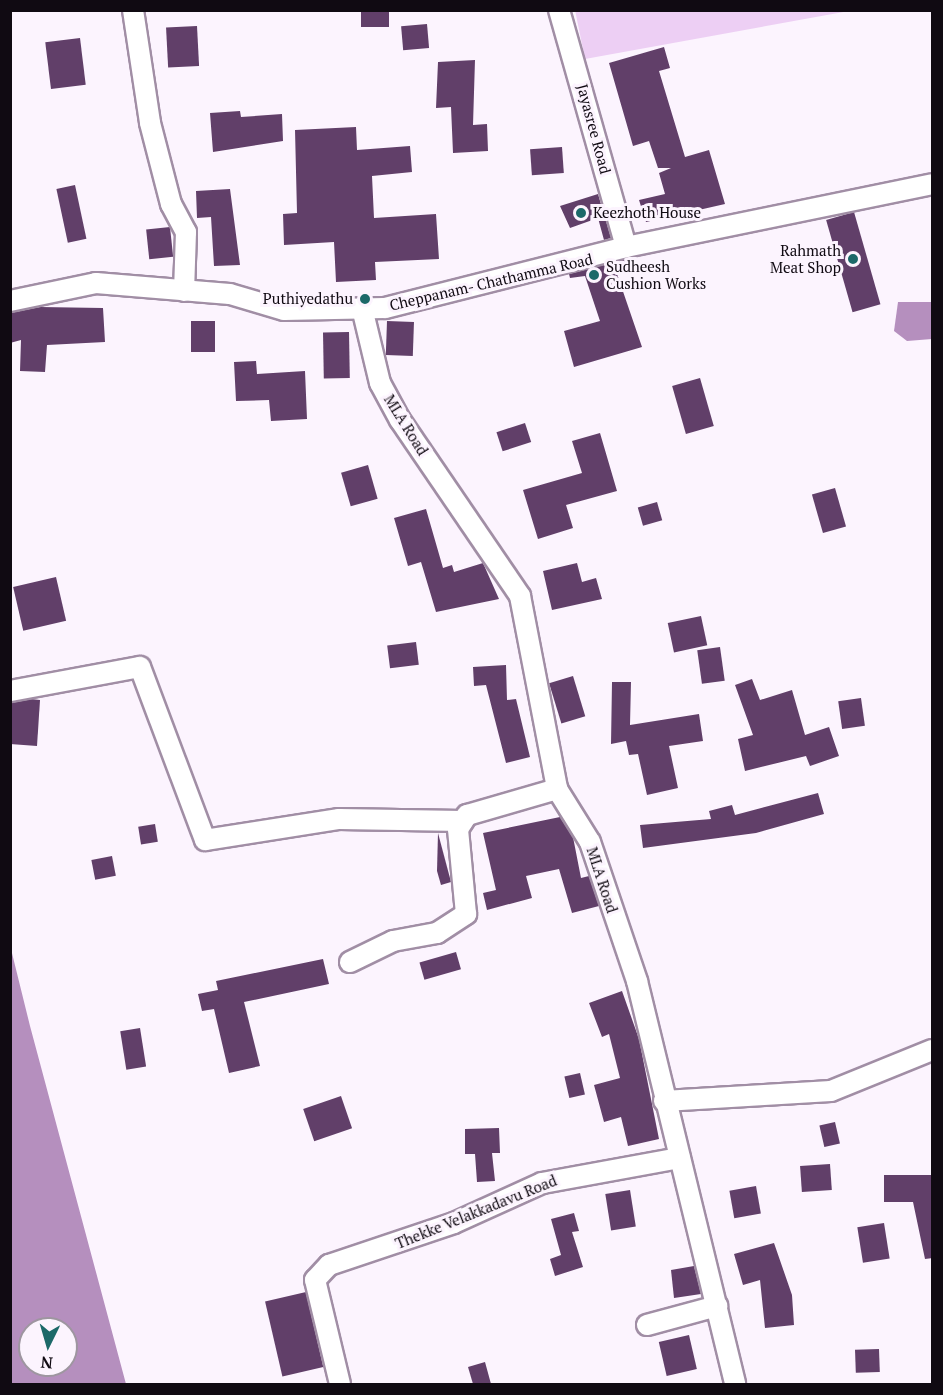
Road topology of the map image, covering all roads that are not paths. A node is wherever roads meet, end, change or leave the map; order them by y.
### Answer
1 (133, 10) edge
2 (559, 10) edge
3 (933, 184) edge
4 (626, 248) junction
5 (184, 291) junction
6 (10, 301) edge
7 (362, 308) junction
8 (10, 691) edge
9 (557, 789) junction
10 (463, 821) junction
11 (350, 962) dead end
12 (933, 1050) edge
13 (664, 1101) junction
14 (680, 1158) junction
15 (717, 1306) junction
16 (647, 1325) dead end
17 (340, 1384) edge
18 (735, 1384) edge

1 - 5 street
2 - 4 street, Jayasree Road
3 - 4 street, Cheppanam- Chathamma Road
4 - 7 street, Cheppanam- Chathamma Road
5 - 6 street, Cheppanam- Chathamma Road
5 - 7 street, Cheppanam- Chathamma Road
7 - 9 street, MLA Road
8 - 10 street
9 - 10 street
9 - 13 street, MLA Road
10 - 11 street
12 - 13 street
13 - 14 street, MLA Road
14 - 15 street, MLA Road
14 - 17 street, Thekke Velakkadavu Road
15 - 16 street
15 - 18 street, MLA Road

